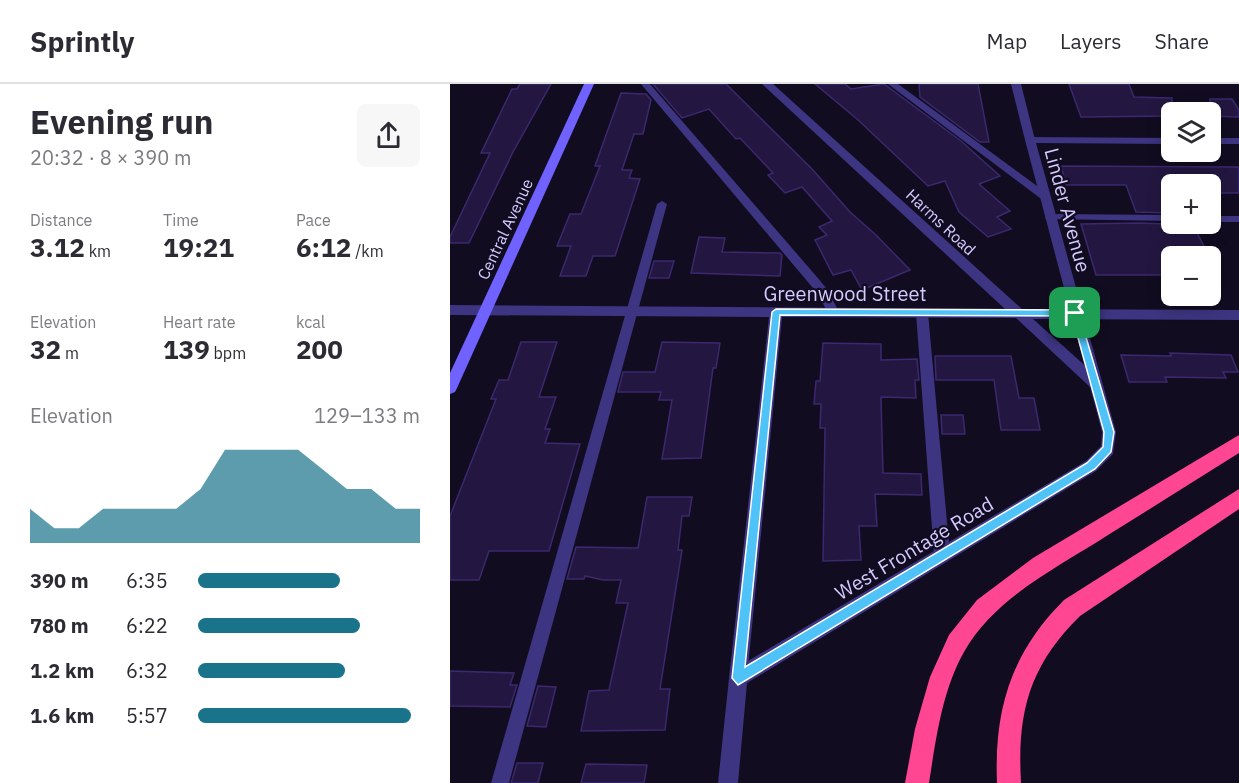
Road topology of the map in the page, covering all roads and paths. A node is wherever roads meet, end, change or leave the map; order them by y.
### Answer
1 (589, 84) edge
2 (645, 84) edge
3 (767, 84) edge
4 (892, 84) edge
5 (912, 84) edge
6 (1016, 84) edge
7 (913, 100) junction
8 (1030, 140) junction
9 (1161, 141) edge
10 (1221, 141) edge
11 (1239, 141) edge
12 (1044, 196) junction
13 (662, 204) dead end
14 (1050, 217) junction
15 (1161, 218) edge
16 (1221, 219) edge
17 (1239, 219) edge
18 (450, 310) edge
19 (486, 310) junction
20 (633, 310) junction
21 (776, 312) junction
22 (833, 312) junction
23 (922, 313) junction
24 (1016, 313) junction
25 (1075, 313) junction
26 (1239, 315) edge
27 (1095, 383) junction
28 (450, 388) edge
29 (1239, 443) edge
30 (1108, 449) joint
31 (1239, 498) edge
32 (942, 555) junction
33 (738, 678) junction
34 (500, 783) edge
35 (728, 783) edge
36 (917, 783) edge
37 (1009, 783) edge

1 - 19 main road, Central Avenue
2 - 22 lane
3 - 24 street, Harms Road
4 - 7 lane
5 - 7 lane
6 - 8 street, Linder Avenue
7 - 12 lane
8 - 9 street
8 - 12 street, Linder Avenue
10 - 11 street
12 - 14 street, Linder Avenue
13 - 20 lane
14 - 15 lane
14 - 25 street, Linder Avenue
16 - 17 lane
18 - 19 street, Greenwood Street
19 - 20 street, Greenwood Street
19 - 28 main road, Central Avenue
20 - 21 street, Greenwood Street
20 - 34 lane
21 - 22 street, Greenwood Street
21 - 33 street
22 - 23 street, Greenwood Street
23 - 24 street, Greenwood Street
23 - 32 lane
24 - 25 street, Greenwood Street
24 - 27 street, Harms Road
25 - 26 street, Greenwood Street
25 - 27 street, Linder Avenue
27 - 30 street, Linder Avenue
29 - 36 highway
30 - 32 street, West Frontage Road
31 - 37 highway
32 - 33 street, West Frontage Road
33 - 35 street

